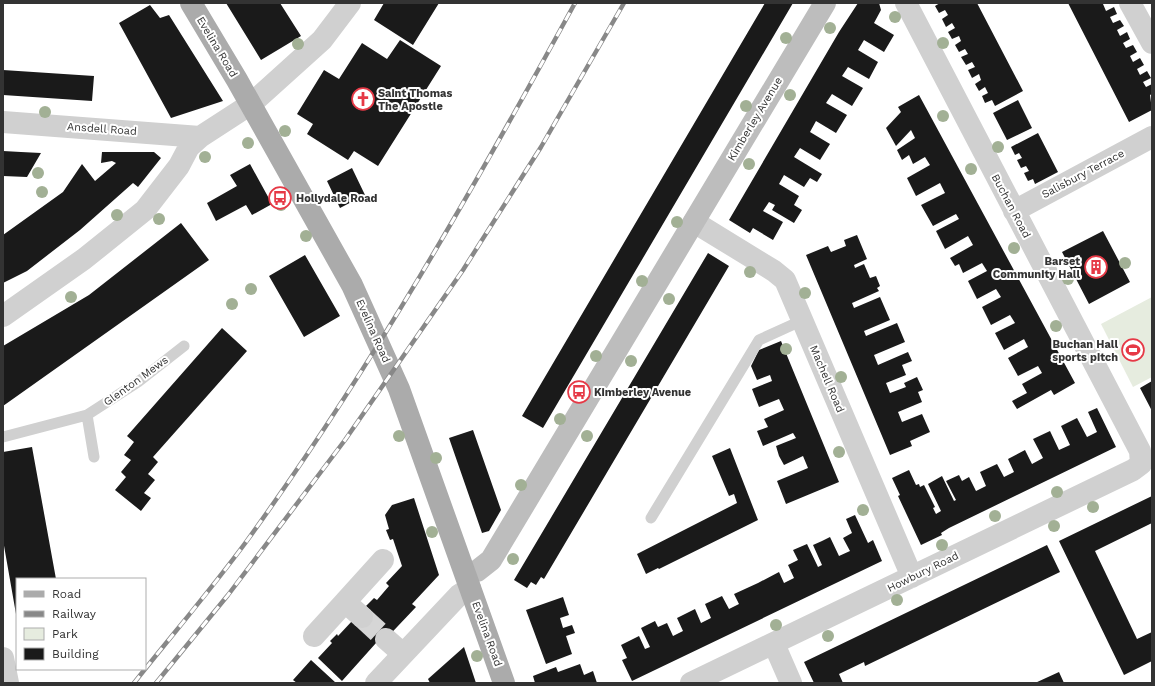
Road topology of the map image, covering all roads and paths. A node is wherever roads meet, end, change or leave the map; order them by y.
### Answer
1 (190, 3) edge
2 (350, 3) edge
3 (825, 3) edge
4 (906, 3) edge
5 (1130, 3) edge
6 (1152, 43) edge
7 (251, 104) junction
8 (3, 122) edge
9 (200, 137) junction
10 (1152, 137) edge
11 (1014, 211) junction
12 (694, 222) junction
13 (3, 316) edge
14 (803, 320) junction
15 (184, 346) dead end
16 (87, 415) junction
17 (3, 437) edge
18 (1140, 451) joint
19 (94, 457) dead end
20 (651, 518) dead end
21 (383, 560) dead end
22 (912, 577) junction
23 (468, 581) junction
24 (345, 602) junction
25 (362, 617) tunnel mouth
26 (314, 636) dead end
27 (386, 639) tunnel mouth
28 (774, 644) junction
29 (403, 654) junction
30 (3, 658) edge
31 (8, 683) edge
32 (376, 683) edge
33 (504, 683) edge
34 (691, 683) edge
35 (792, 683) edge

1 - 7 main road, Evelina Road
2 - 7 street
3 - 12 street, Kimberley Avenue
4 - 11 street, Buchan Road
5 - 6 street
7 - 9 street
7 - 23 main road, Evelina Road
8 - 9 street, Ansdell Road
9 - 13 street
10 - 11 street, Salisbury Terrace
11 - 18 street, Buchan Road
12 - 14 street, Machell Road
12 - 23 street, Kimberley Avenue
14 - 20 lane
14 - 22 street, Machell Road
15 - 16 lane, Glenton Mews
16 - 17 lane, Glenton Mews
16 - 19 lane
18 - 22 street, Howbury Road
21 - 24 street
22 - 28 street, Howbury Road
23 - 29 street, Kimberley Avenue
23 - 33 main road, Evelina Road
24 - 25 street
24 - 26 street
27 - 29 street
28 - 34 street, Howbury Road
28 - 35 street
29 - 32 street, Kimberley Avenue
30 - 31 street

